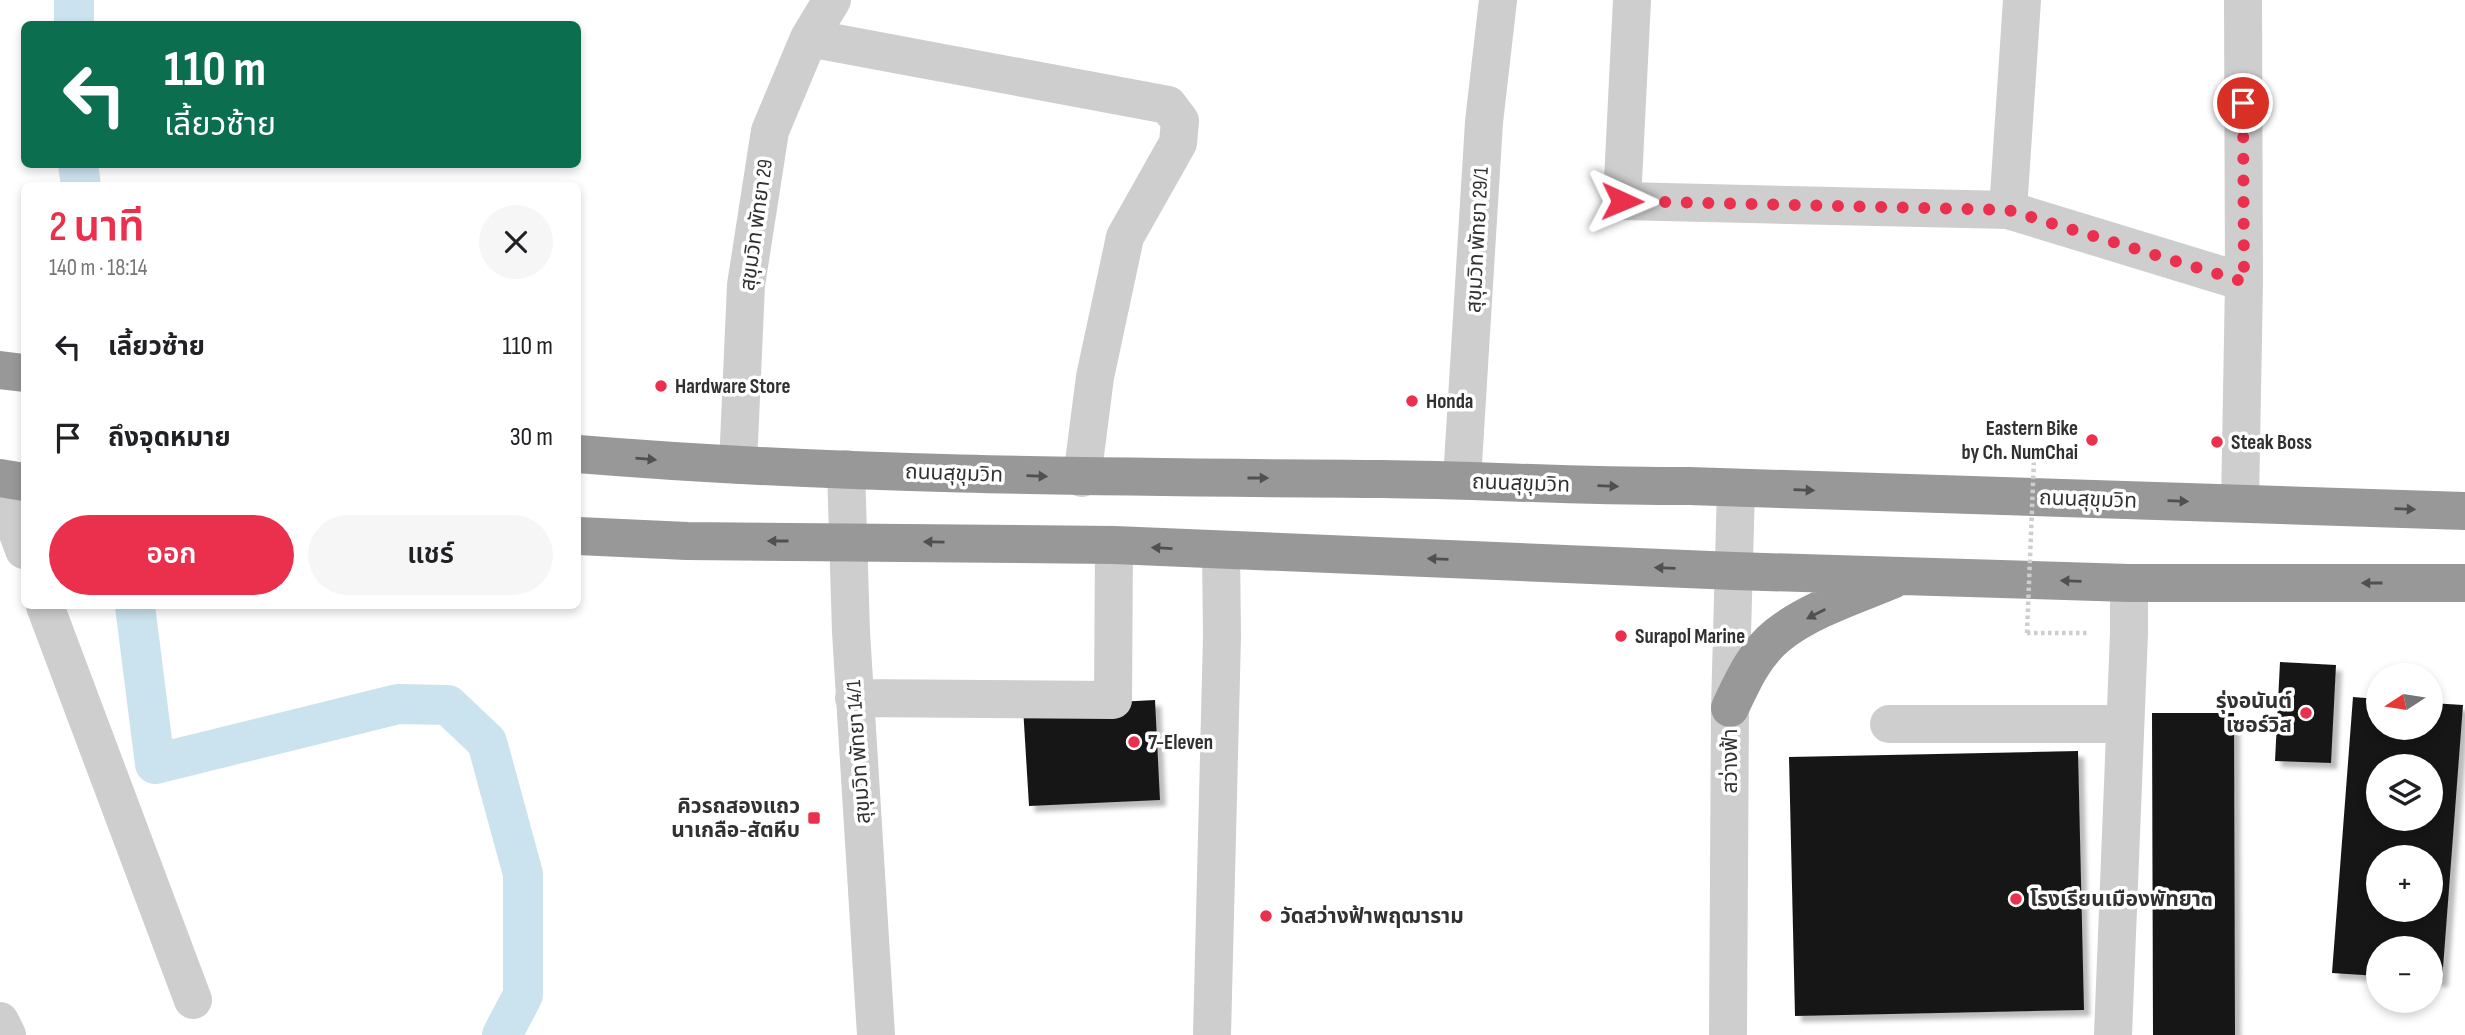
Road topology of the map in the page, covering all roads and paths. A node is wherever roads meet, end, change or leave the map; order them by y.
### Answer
1 (832, 0) edge
2 (1498, 0) edge
3 (1633, 0) edge
4 (2022, 0) edge
5 (2243, 0) edge
6 (809, 38) junction
7 (2008, 210) junction
8 (2244, 282) junction
9 (581, 454) edge
10 (2034, 459) dead end
11 (738, 465) junction
12 (846, 469) junction
13 (0, 478) edge
14 (1082, 478) junction
15 (1462, 480) junction
16 (21, 481) edge
17 (0, 485) edge
18 (1735, 488) junction
19 (2239, 503) junction
20 (2465, 511) edge
21 (581, 536) edge
22 (21, 542) edge
23 (846, 542) junction
24 (1114, 545) junction
25 (1221, 551) junction
26 (1734, 571) junction
27 (1900, 576) junction
28 (2129, 583) junction
29 (2465, 583) edge
30 (46, 609) edge
31 (2061, 632) dead end
32 (854, 698) junction
33 (1730, 708) junction
34 (1889, 724) dead end
35 (2125, 724) junction
36 (193, 1000) dead end
37 (0, 1021) edge
38 (7, 1035) edge
39 (876, 1035) edge
40 (1212, 1035) edge
41 (1728, 1035) edge
42 (2113, 1035) edge

1 - 6 street, สุขุมวิท พัทยา 29
2 - 15 street, สุขุมวิท พัทยา 29/1
3 - 7 street
4 - 7 street
5 - 8 street
6 - 11 street, สุขุมวิท พัทยา 29
6 - 14 street
7 - 8 street
8 - 19 street
9 -> 11 highway, ถนนสุขุมวิท
10 - 31 path, bridge
11 - 12 highway, ถนนสุขุมวิท
12 -> 14 highway, ถนนสุขุมวิท
12 - 23 street, สุขุมวิท พัทยา 14/1
13 - 16 highway
14 -> 15 highway, ถนนสุขุมวิท
15 -> 18 highway, ถนนสุขุมวิท
17 - 22 street
18 -> 19 highway, ถนนสุขุมวิท
18 - 26 street, สว่างฟ้า
19 -> 20 highway, ถนนสุขุมวิท
23 -> 21 highway
24 -> 23 highway
23 - 32 street, สุขุมวิท พัทยา 14/1
25 -> 24 highway
24 - 32 street
26 -> 25 highway
25 - 40 street
26 - 27 highway
26 - 33 street, สว่างฟ้า
28 -> 27 highway
27 -> 33 highway
29 -> 28 highway
28 - 35 street
30 - 36 street
32 - 39 street, สุขุมวิท พัทยา 14/1
33 - 41 street, สว่างฟ้า
34 - 35 street
35 - 42 street
37 - 38 street

